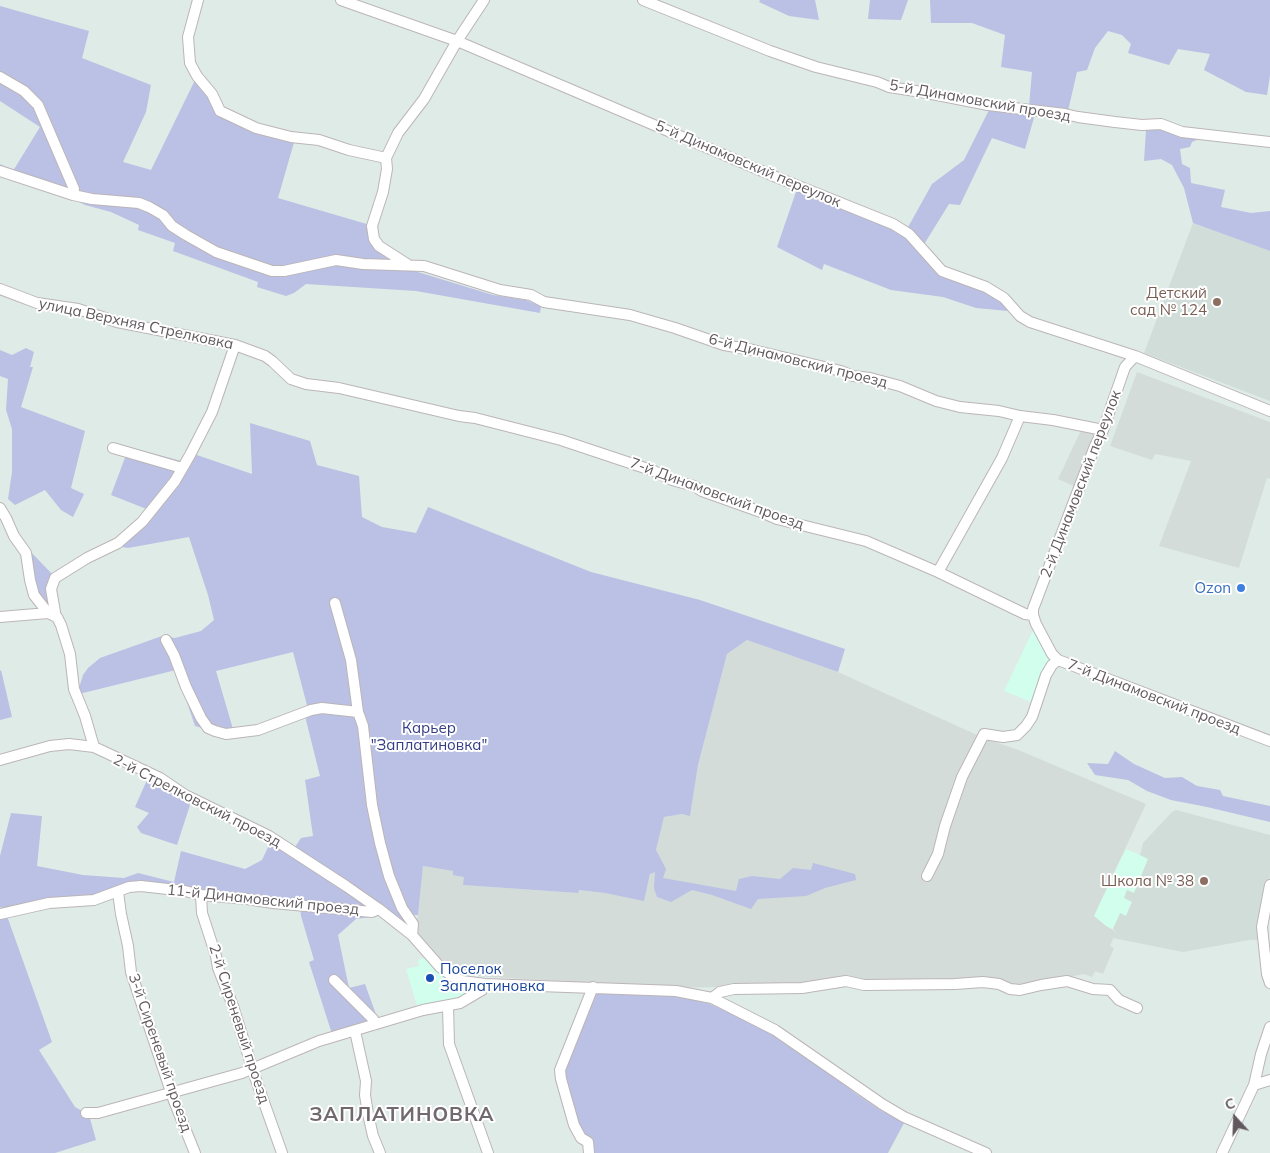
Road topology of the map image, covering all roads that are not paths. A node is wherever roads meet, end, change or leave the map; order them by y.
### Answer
1 (198, 0) edge
2 (341, 0) edge
3 (484, 0) edge
4 (643, 0) edge
5 (457, 41) junction
6 (0, 77) edge
7 (1270, 142) edge
8 (386, 158) junction
9 (0, 171) edge
10 (73, 195) junction
11 (407, 264) junction
12 (0, 288) edge
13 (234, 345) junction
14 (1135, 356) junction
15 (272, 361) joint
16 (1270, 411) edge
17 (1020, 416) junction
18 (1103, 430) junction
19 (113, 448) dead end
20 (182, 468) junction
21 (0, 508) edge
22 (938, 572) junction
23 (335, 603) dead end
24 (51, 615) junction
25 (1033, 615) junction
26 (0, 617) edge
27 (166, 640) dead end
28 (1058, 660) junction
29 (358, 712) junction
30 (1270, 741) edge
31 (94, 747) junction
32 (0, 760) edge
33 (927, 876) dead end
34 (1270, 888) edge
35 (118, 892) junction
36 (201, 894) junction
37 (379, 910) junction
38 (0, 914) edge
39 (412, 936) junction
40 (334, 980) dead end
41 (1270, 983) edge
42 (485, 984) junction
43 (593, 987) junction
44 (712, 998) junction
45 (448, 1006) junction
46 (1137, 1008) dead end
47 (376, 1024) junction
48 (1270, 1027) edge
49 (355, 1031) junction
50 (252, 1069) junction
51 (1270, 1080) edge
52 (1254, 1085) junction
53 (172, 1093) junction
54 (86, 1113) dead end
55 (195, 1153) edge
56 (282, 1153) edge
57 (380, 1153) edge
58 (488, 1153) edge
59 (588, 1153) edge
60 (986, 1153) edge
61 (1222, 1153) edge

1 - 8 street
2 - 5 street, 5-й Динамовский переулок
3 - 5 street, 6-й Динамовский проезд
4 - 7 street, 5-й Динамовский проезд
5 - 8 street, 6-й Динамовский проезд
5 - 14 street, 5-й Динамовский переулок
6 - 10 street
8 - 11 street, 6-й Динамовский проезд
9 - 10 street
10 - 11 street, 6-й Динамовский проезд
11 - 17 street, 6-й Динамовский проезд
12 - 13 street, улица Верхняя Стрелковка
13 - 15 street, улица Верхняя Стрелковка
13 - 20 street
14 - 16 street
14 - 18 street, 2-й Динамовский переулок
15 - 22 street, 7-й Динамовский проезд
17 - 18 street, 6-й Динамовский проезд
17 - 22 street
18 - 25 street, 2-й Динамовский переулок
19 - 20 street
20 - 24 street
21 - 24 street
22 - 25 street, 7-й Динамовский проезд
23 - 29 street
24 - 26 street
24 - 31 street
25 - 28 street, 7-й Динамовский проезд
27 - 29 street
28 - 30 street, 7-й Динамовский проезд
28 - 33 street
29 - 39 street
31 - 32 street, 2-й Стрелковский проезд
31 - 37 street, 2-й Стрелковский проезд
34 - 41 street
35 - 36 street, 11-й Динамовский проезд
35 - 38 street, 11-й Динамовский проезд
35 - 53 street, 3-й Сиреневый проезд
36 - 37 street, 11-й Динамовский проезд
36 - 50 street, 2-й Сиреневый проезд
37 - 39 street, 11-й Динамовский проезд
39 - 42 street, 11-й Динамовский проезд
40 - 47 street
42 - 43 street, 11-й Динамовский проезд
42 - 45 street
43 - 44 street, 11-й Динамовский проезд
43 - 59 street
44 - 46 street
44 - 60 street, 11-й Динамовский проезд
45 - 47 street
45 - 58 street
47 - 49 street
48 - 52 street
49 - 50 street
49 - 57 street
50 - 53 street
50 - 56 street, 2-й Сиреневый проезд
51 - 52 street
52 - 61 street
53 - 54 street
53 - 55 street, 3-й Сиреневый проезд

